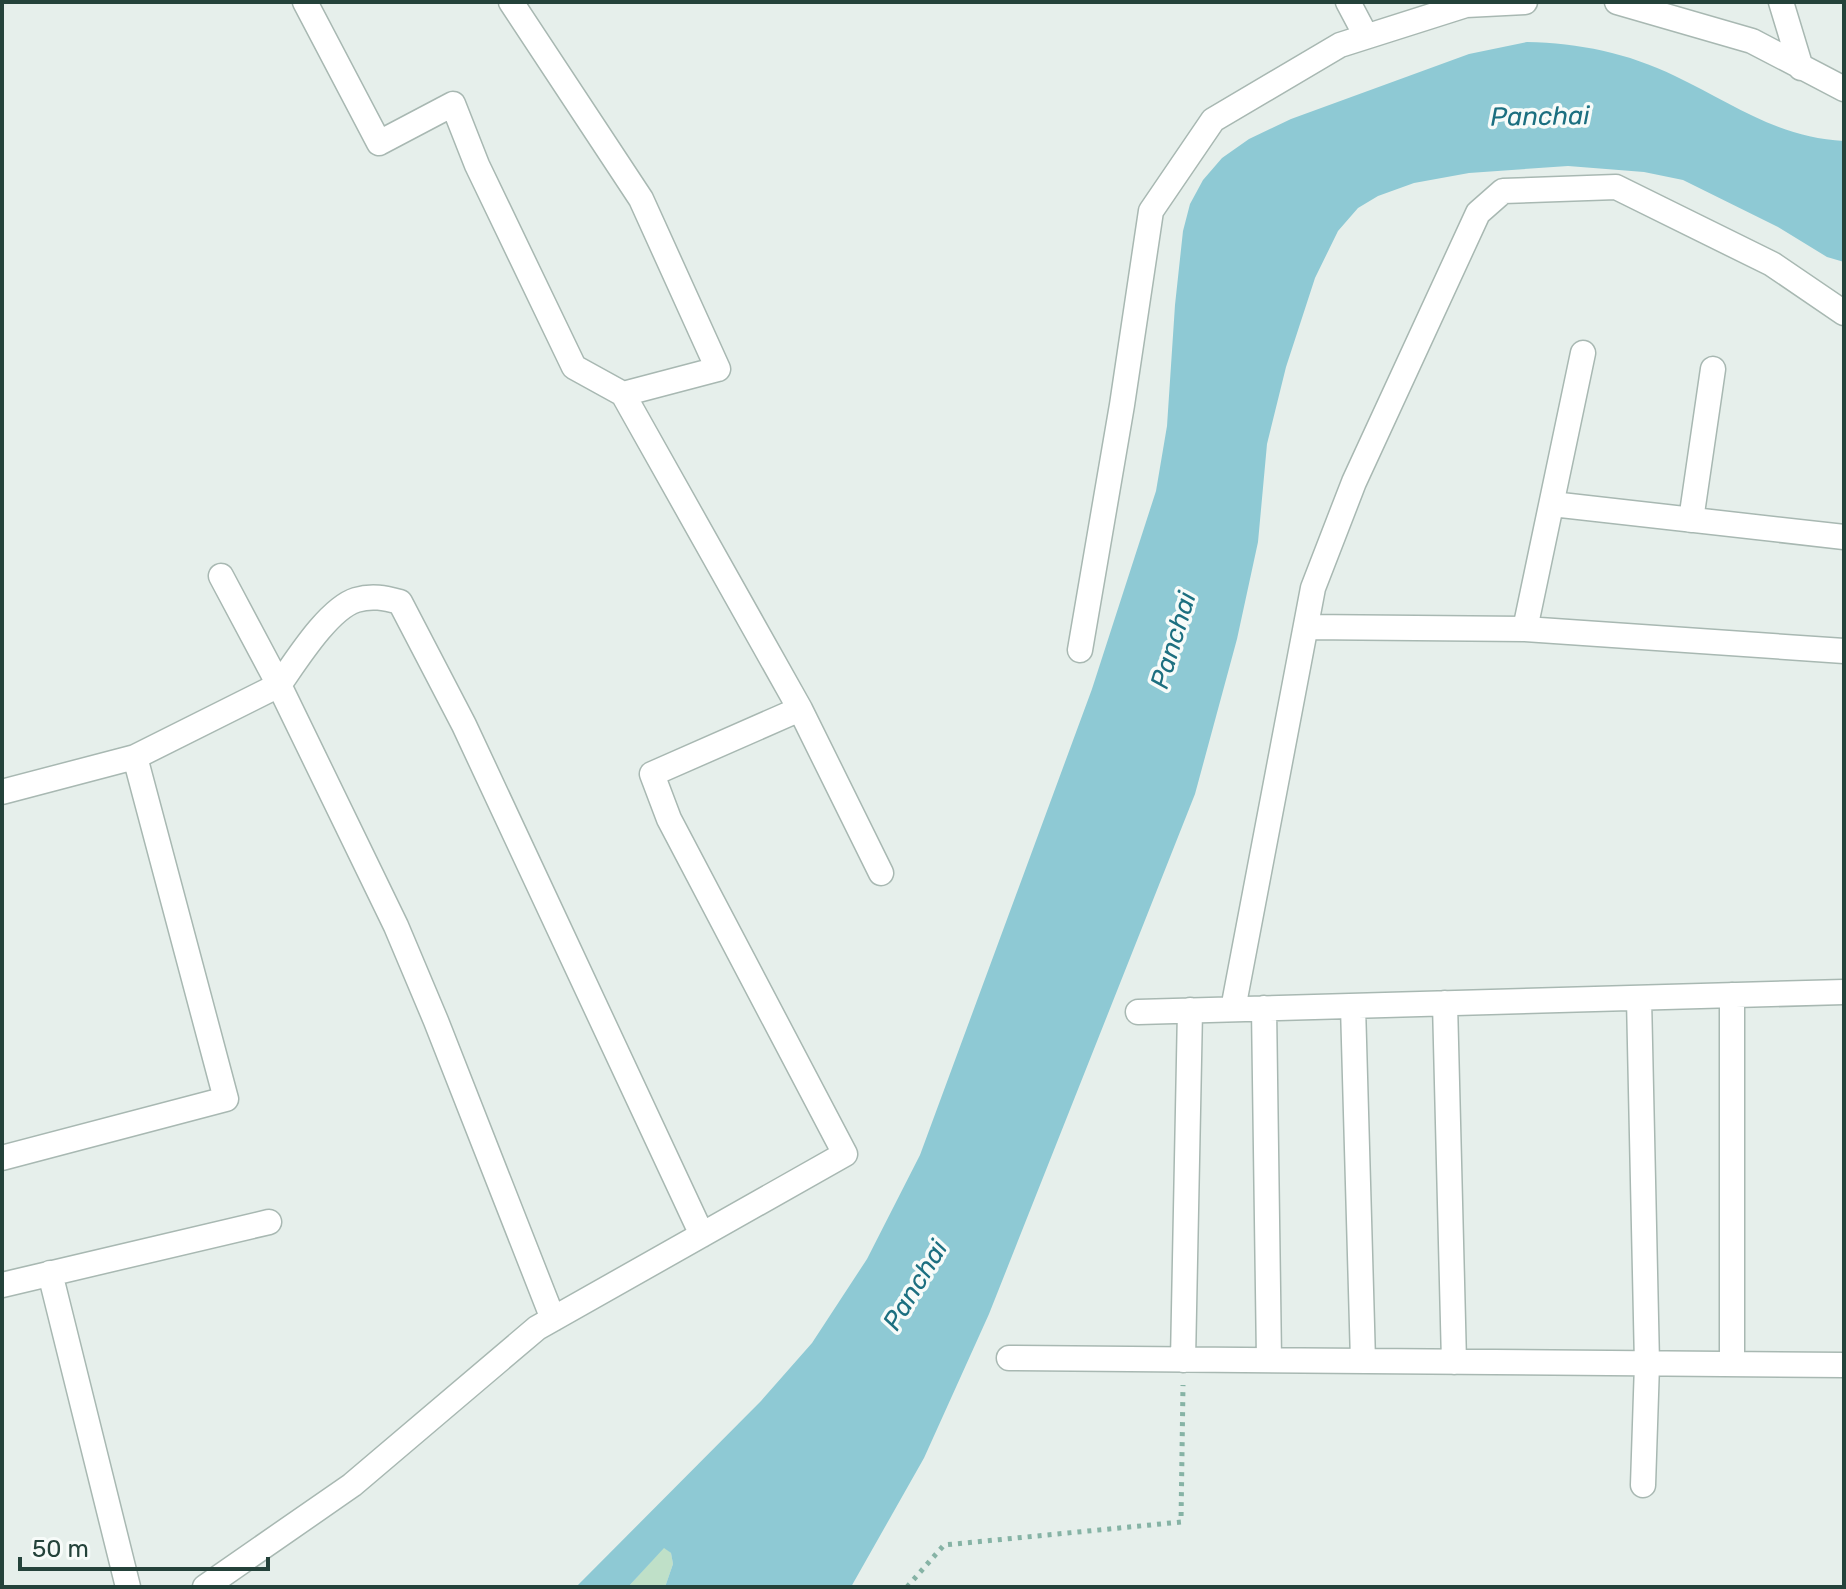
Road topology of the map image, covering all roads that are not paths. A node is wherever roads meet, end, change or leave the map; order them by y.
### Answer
1 (305, 2) edge
2 (511, 2) edge
3 (1348, 2) edge
4 (1525, 2) edge
5 (1617, 2) edge
6 (1781, 2) edge
7 (1366, 36) junction
8 (1801, 68) junction
9 (1844, 89) edge
10 (1844, 313) edge
11 (1583, 353) dead end
12 (1713, 369) dead end
13 (623, 394) junction
14 (1552, 504) junction
15 (1691, 520) junction
16 (1844, 537) edge
17 (221, 576) dead end
18 (1306, 627) junction
19 (1525, 629) junction
20 (1080, 650) dead end
21 (1844, 651) edge
22 (279, 685) junction
23 (800, 709) junction
24 (135, 757) junction
25 (2, 792) edge
26 (881, 873) dead end
27 (1844, 992) edge
28 (1732, 995) junction
29 (1639, 998) junction
30 (1445, 1003) junction
31 (1353, 1006) junction
32 (1264, 1008) junction
33 (1233, 1009) junction
34 (1190, 1010) junction
35 (1138, 1012) dead end
36 (2, 1158) edge
37 (269, 1222) dead end
38 (702, 1235) junction
39 (50, 1273) junction
40 (2, 1285) edge
41 (553, 1319) junction
42 (1009, 1358) dead end
43 (1183, 1360) junction
44 (1269, 1360) junction
45 (1363, 1361) junction
46 (1454, 1362) junction
47 (1647, 1364) junction
48 (1732, 1364) junction
49 (1844, 1365) edge
50 (1643, 1485) dead end
51 (128, 1587) edge
52 (205, 1587) edge

1 - 13 street
2 - 13 street
3 - 7 street
4 - 7 street
5 - 8 street
6 - 8 street
7 - 20 street
8 - 9 street
10 - 18 street
11 - 14 street
12 - 15 street
13 - 23 street
14 - 15 street
14 - 19 street
15 - 16 street
17 - 22 street
18 - 19 street
18 - 33 street
19 - 21 street
22 - 24 street
22 - 38 street
22 - 41 street
23 - 26 street
23 - 38 street
24 - 25 street
24 - 36 street
27 - 28 street
28 - 29 street
28 - 48 street
29 - 30 street
29 - 47 street
30 - 31 street
30 - 46 street
31 - 32 street
31 - 45 street
32 - 33 street
32 - 44 street
33 - 34 street
34 - 35 street
34 - 43 street
37 - 39 street
38 - 41 street
39 - 40 street
39 - 51 street
41 - 52 street
42 - 43 street
43 - 44 street
44 - 45 street
45 - 46 street
46 - 47 street
47 - 48 street
47 - 50 street
48 - 49 street

